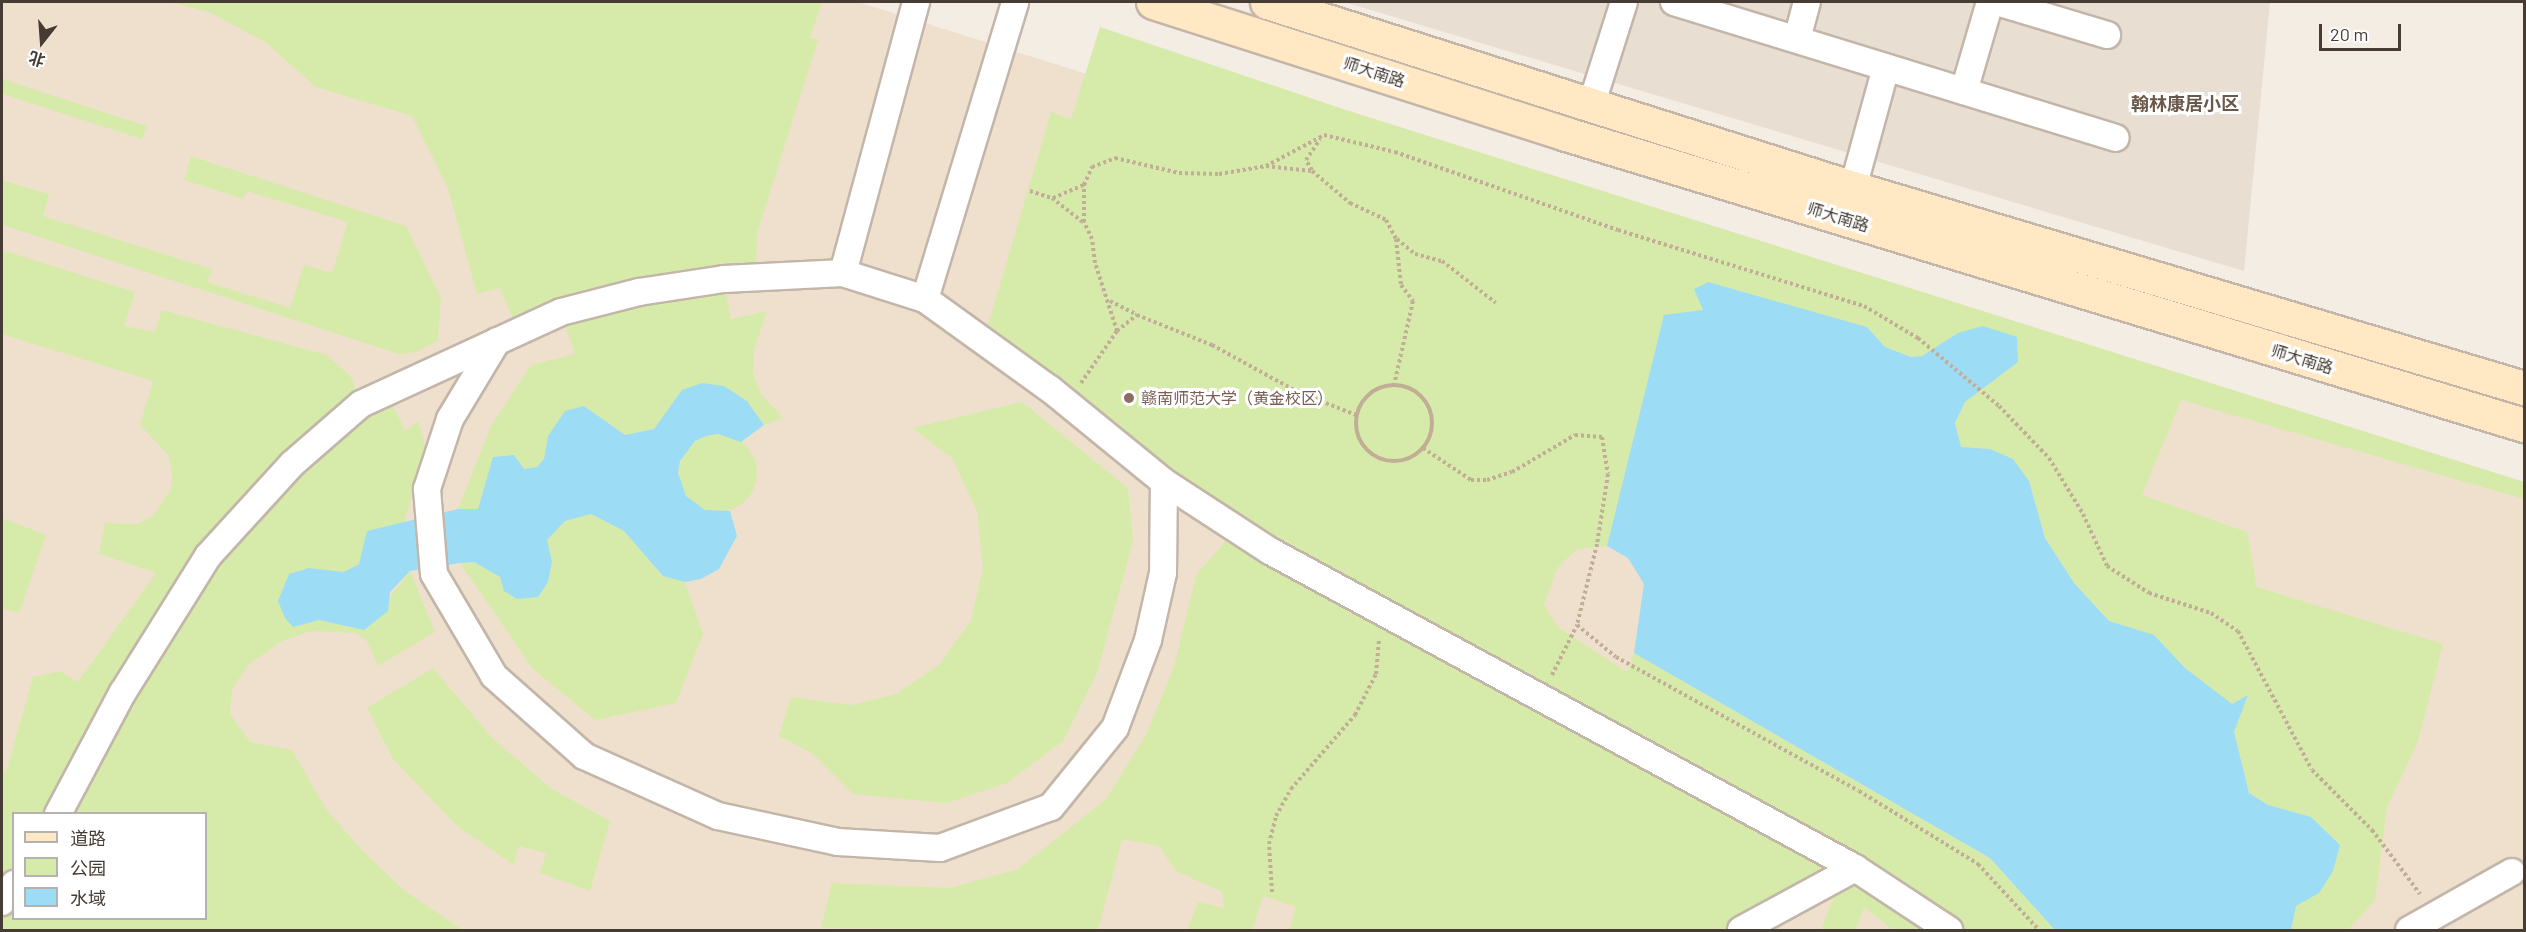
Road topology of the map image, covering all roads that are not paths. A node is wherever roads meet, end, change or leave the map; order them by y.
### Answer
1 (916, 2) edge
2 (1015, 2) edge
3 (1153, 2) edge
4 (1267, 2) edge
5 (1674, 2) edge
6 (1807, 2) edge
7 (1990, 2) edge
8 (1997, 2) edge
9 (1619, 3) edge
10 (2107, 35) dead end
11 (1797, 39) junction
12 (1886, 67) junction
13 (1964, 91) junction
14 (1591, 106) junction
15 (2116, 138) dead end
16 (1853, 188) junction
17 (843, 273) junction
18 (925, 299) junction
19 (496, 341) junction
20 (2524, 388) edge
21 (2524, 424) edge
22 (1164, 482) junction
23 (59, 812) edge
24 (1855, 868) junction
25 (2512, 872) dead end
26 (12, 887) edge
27 (2, 902) edge
28 (2439, 923) edge
29 (1741, 930) edge
30 (1948, 930) edge
31 (2409, 930) edge

1 - 17 street
2 - 18 street
3 - 21 main road, 师大南路
4 - 14 main road, 师大南路
5 - 11 street
6 - 11 street
7 - 13 street
8 - 10 street
9 - 14 street
11 - 12 street
12 - 13 street
12 - 16 street
13 - 15 street
14 - 16 main road, 师大南路
16 - 20 main road, 师大南路
17 - 18 street
17 - 19 street
18 - 22 street
19 - 22 street
19 - 23 street
22 - 24 street
24 - 29 street
24 - 30 street
25 - 28 street
26 - 27 street
28 - 31 street

